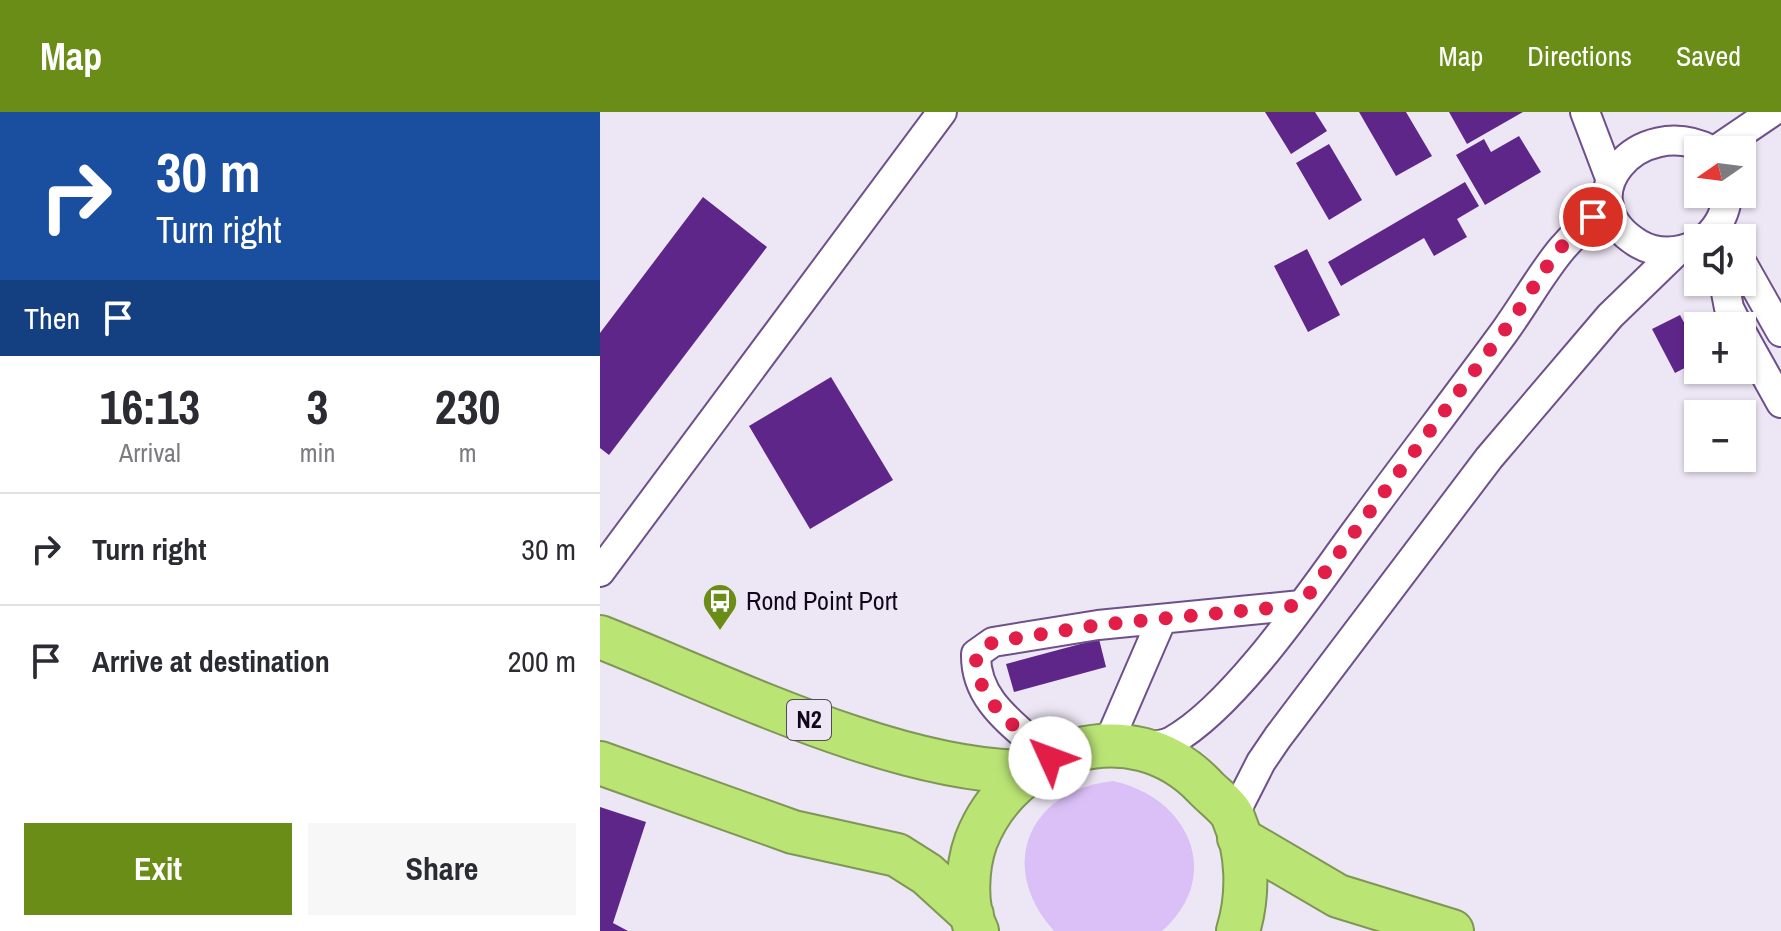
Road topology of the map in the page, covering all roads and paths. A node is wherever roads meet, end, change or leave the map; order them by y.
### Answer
1 (942, 112) edge
2 (1585, 112) edge
3 (1772, 112) edge
4 (1672, 122) edge
5 (1693, 136) edge
6 (1735, 136) edge
7 (1610, 178) junction
8 (1609, 206) junction
9 (1684, 248) edge
10 (1684, 251) edge
11 (1756, 288) edge
12 (1781, 332) edge
13 (1756, 358) edge
14 (1781, 403) edge
15 (600, 572) edge
16 (1301, 605) junction
17 (1162, 619) junction
18 (600, 637) edge
19 (1121, 747) junction
20 (600, 763) edge
21 (1038, 765) junction
22 (1236, 828) junction
23 (974, 923) edge
24 (1238, 931) edge
25 (1452, 931) edge

1 - 15 street
2 - 7 street
3 - 6 street
4 - 5 street
4 - 7 street
7 - 8 street
8 - 9 street
8 - 16 street
10 - 22 street
11 - 12 street
13 - 14 street
16 - 17 street
16 - 19 street
17 - 19 street
17 - 21 street
18 - 21 highway, N2
19 - 21 highway, N2
19 - 22 highway, N2
20 - 23 highway
21 - 23 highway
22 - 24 highway
22 - 25 highway, N2

